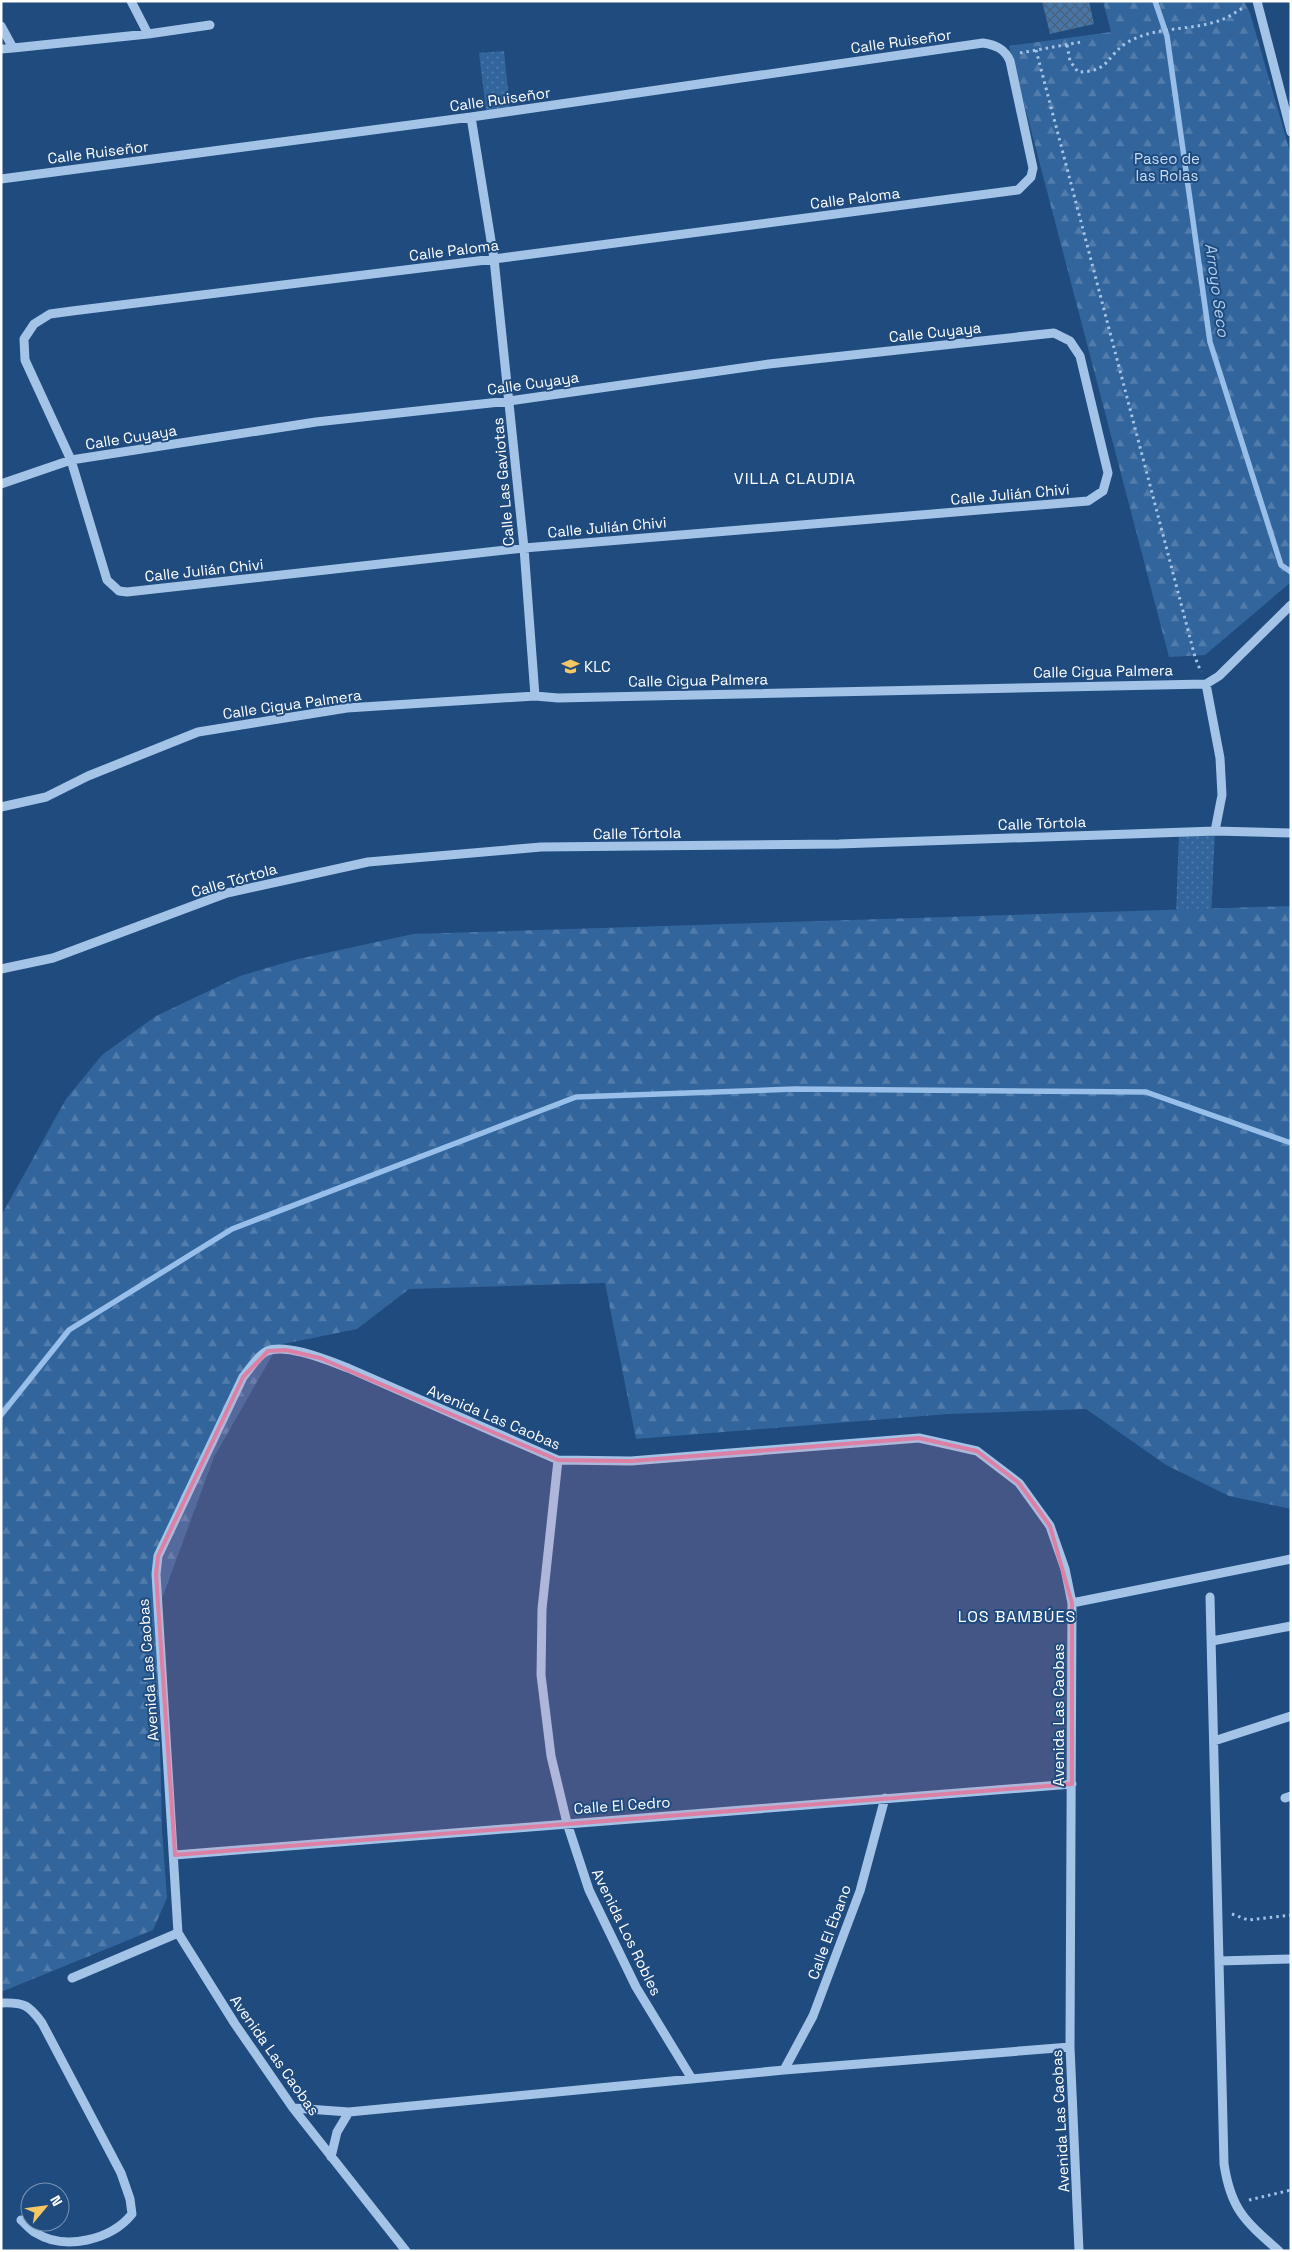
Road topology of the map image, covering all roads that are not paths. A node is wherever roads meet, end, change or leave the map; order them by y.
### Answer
1 (131, 1) edge
2 (1257, 1) edge
3 (210, 25) dead end
4 (1, 26) edge
5 (148, 34) junction
6 (13, 48) junction
7 (1, 49) edge
8 (470, 118) junction
9 (1291, 132) edge
10 (1, 179) edge
11 (1026, 184) joint
12 (494, 259) junction
13 (510, 401) junction
14 (71, 460) junction
15 (1, 484) edge
16 (1103, 491) joint
17 (524, 548) junction
18 (112, 586) joint
19 (1291, 605) edge
20 (1206, 684) junction
21 (535, 696) junction
22 (1, 807) edge
23 (1215, 831) junction
24 (1291, 833) edge
25 (1, 969) edge
26 (558, 1460) junction
27 (1291, 1559) edge
28 (1210, 1597) dead end
29 (1072, 1603) junction
30 (1291, 1626) edge
31 (1212, 1641) junction
32 (1291, 1716) edge
33 (1214, 1741) junction
34 (1072, 1784) junction
35 (885, 1798) junction
36 (567, 1823) junction
37 (175, 1855) junction
38 (178, 1934) junction
39 (1291, 1959) edge
40 (1219, 1961) junction
41 (72, 1978) dead end
42 (1, 2002) edge
43 (1070, 2047) junction
44 (784, 2070) junction
45 (692, 2079) junction
46 (293, 2108) junction
47 (349, 2112) junction
48 (331, 2157) junction
49 (35, 2232) edge
50 (406, 2251) edge
51 (1079, 2251) edge
52 (1279, 2251) edge

1 - 5 street
2 - 9 street
3 - 5 street
4 - 6 street
5 - 6 street
6 - 7 street
8 - 10 street, Calle Ruiseñor
8 - 11 street, Calle Ruiseñor
8 - 12 street, Calle Las Gaviotas
11 - 12 street, Calle Paloma
12 - 13 street, Calle Las Gaviotas
12 - 14 street, Calle Paloma
13 - 14 street, Calle Cuyaya
13 - 16 street, Calle Cuyaya
13 - 17 street, Calle Las Gaviotas
14 - 15 street, Calle Cuyaya
14 - 18 street, Calle Paloma
16 - 17 street, Calle Julián Chivi
17 - 18 street, Calle Julián Chivi
17 - 21 street, Calle Las Gaviotas
19 - 20 street
20 - 21 street, Calle Cigua Palmera
20 - 23 street
21 - 22 street, Calle Cigua Palmera
23 - 24 street, Calle Tórtola
23 - 25 street, Calle Tórtola
26 - 29 street, Avenida Las Caobas
26 - 36 street, Avenida Los Robles
26 - 37 street, Avenida Las Caobas
27 - 29 street
28 - 31 street
29 - 34 street, Avenida Las Caobas
30 - 31 street
31 - 33 street
32 - 33 street
33 - 40 street
34 - 35 street, Calle El Cedro
34 - 43 street, Avenida Las Caobas
35 - 36 street, Calle El Cedro
35 - 44 street, Calle El Ébano
36 - 37 street, Calle El Cedro
36 - 45 street, Avenida Los Robles
37 - 38 street, Avenida Las Caobas
38 - 41 street
38 - 46 street, Avenida Las Caobas
39 - 40 street
40 - 52 street
42 - 49 street
43 - 44 street
43 - 51 street, Avenida Las Caobas
44 - 45 street
45 - 47 street
46 - 47 street
46 - 48 street, Avenida Las Caobas
47 - 48 street
48 - 50 street, Avenida Las Caobas

